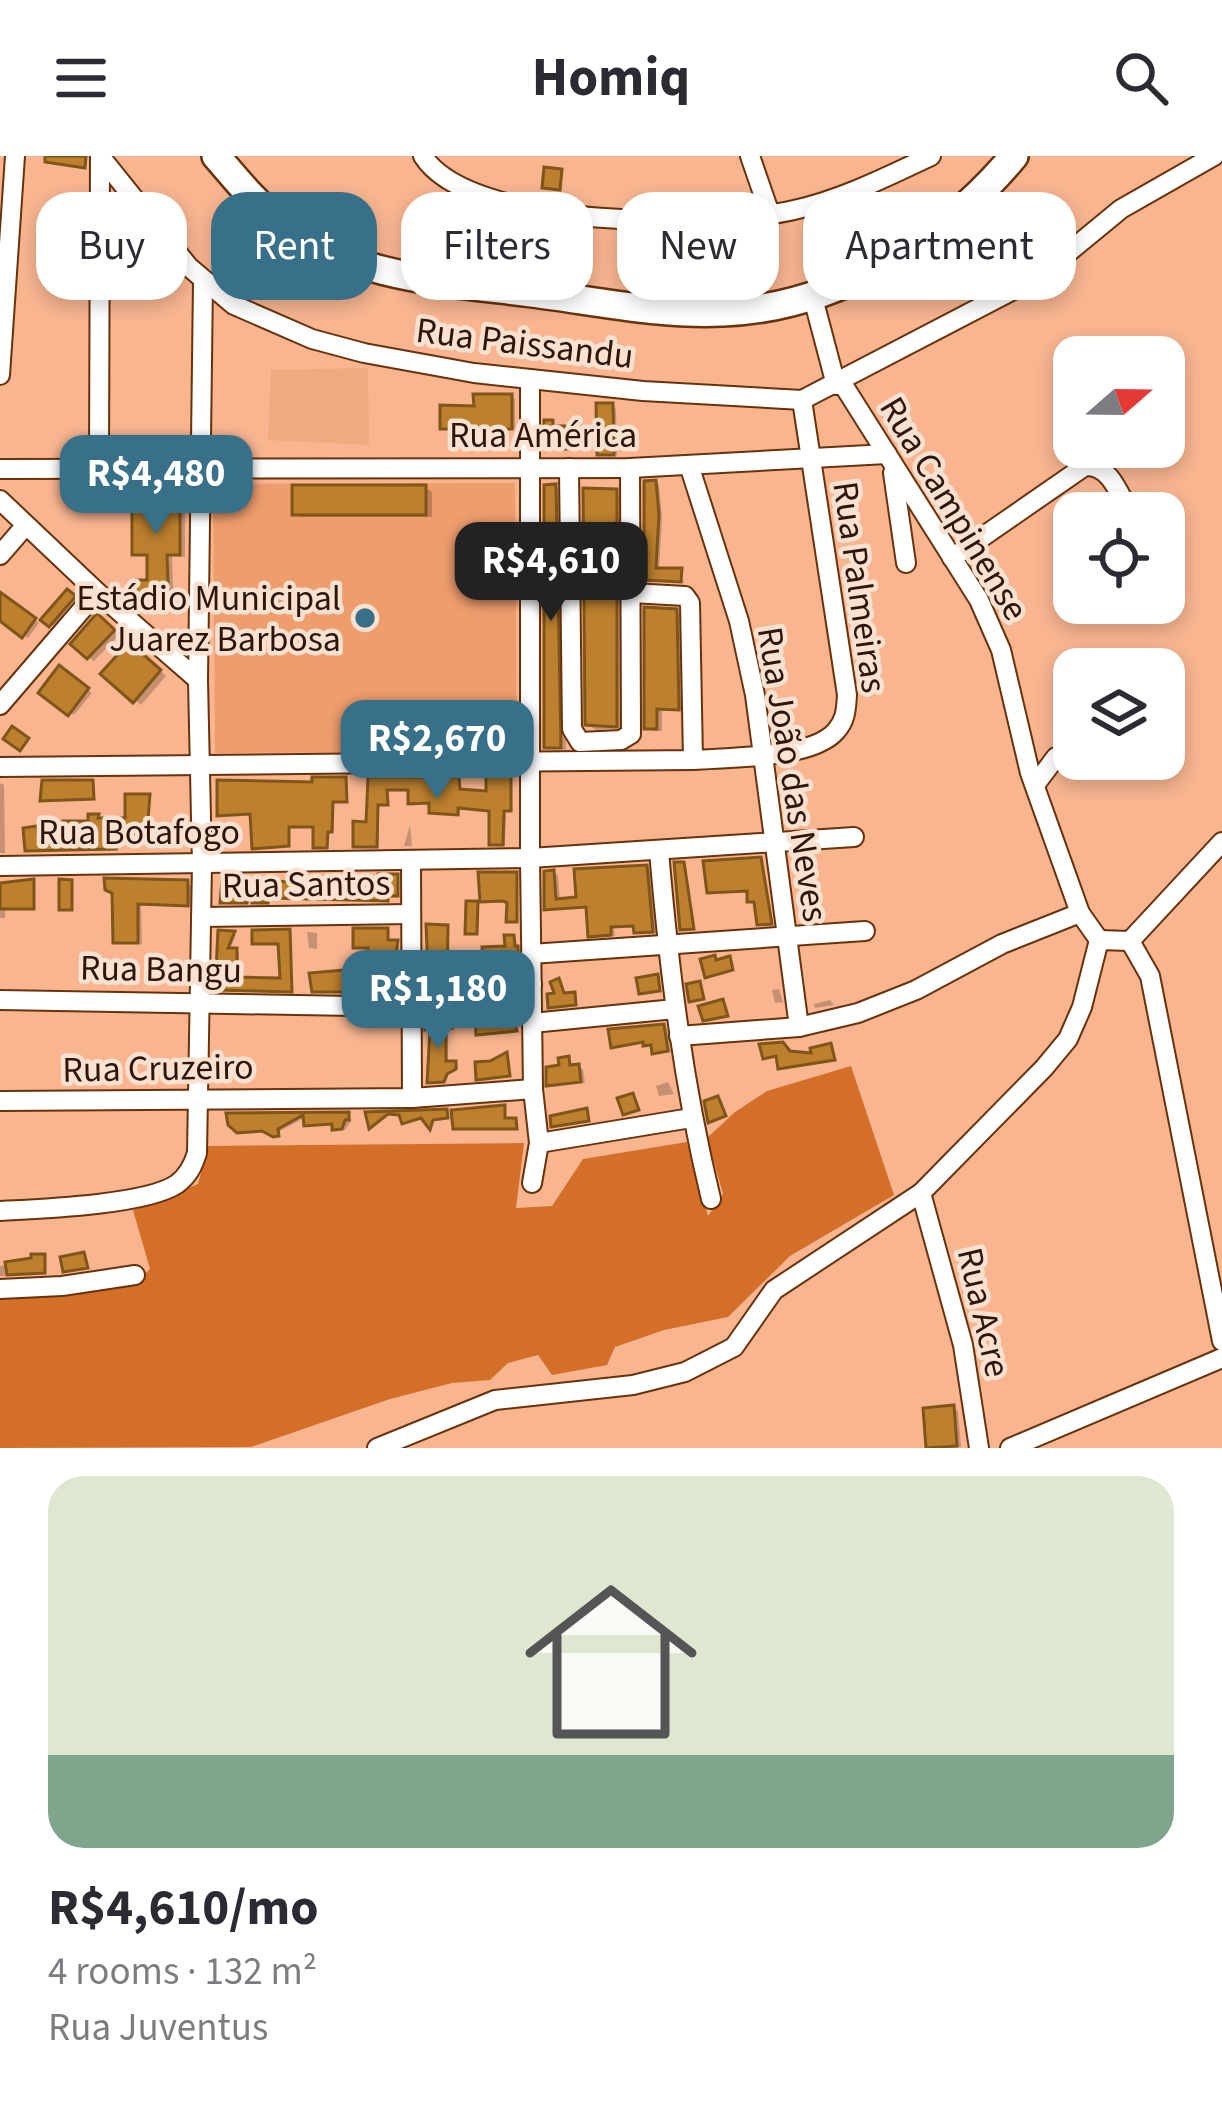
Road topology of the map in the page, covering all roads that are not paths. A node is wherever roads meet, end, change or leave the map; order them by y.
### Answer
1 (16, 156) edge
2 (100, 156) edge
3 (216, 156) edge
4 (423, 156) edge
5 (750, 156) edge
6 (931, 156) edge
7 (1014, 156) edge
8 (1214, 156) edge
9 (6, 180) edge
10 (762, 192) edge
11 (979, 192) edge
12 (779, 212) edge
13 (617, 220) edge
14 (203, 282) junction
15 (803, 296) edge
16 (814, 300) edge
17 (0, 375) edge
18 (530, 379) junction
19 (839, 384) junction
20 (802, 400) junction
21 (889, 459) junction
22 (809, 461) junction
23 (689, 465) junction
24 (99, 467) junction
25 (200, 467) junction
26 (528, 468) junction
27 (569, 468) junction
28 (630, 468) junction
29 (0, 469) edge
30 (1118, 492) edge
31 (0, 500) edge
32 (26, 525) junction
33 (0, 555) edge
34 (952, 558) junction
35 (906, 563) dead end
36 (97, 592) junction
37 (632, 593) junction
38 (198, 680) junction
39 (0, 705) edge
40 (764, 754) junction
41 (693, 760) junction
42 (1053, 761) edge
43 (530, 763) junction
44 (202, 765) junction
45 (0, 767) edge
46 (1035, 785) junction
47 (854, 837) dead end
48 (1222, 842) edge
49 (775, 844) junction
50 (659, 851) junction
51 (530, 858) junction
52 (411, 861) junction
53 (202, 864) junction
54 (0, 866) edge
55 (411, 914) junction
56 (1079, 914) junction
57 (201, 917) junction
58 (865, 932) dead end
59 (785, 938) junction
60 (1099, 940) junction
61 (1130, 941) junction
62 (667, 943) junction
63 (531, 954) junction
64 (532, 985) junction
65 (0, 1000) edge
66 (200, 1001) junction
67 (412, 1005) junction
68 (675, 1010) junction
69 (532, 1023) junction
70 (799, 1027) junction
71 (679, 1036) junction
72 (533, 1089) junction
73 (412, 1098) junction
74 (200, 1100) junction
75 (0, 1101) edge
76 (691, 1118) junction
77 (539, 1143) junction
78 (532, 1183) dead end
79 (921, 1193) junction
80 (711, 1199) dead end
81 (0, 1211) edge
82 (134, 1275) dead end
83 (0, 1289) edge
84 (1222, 1342) edge
85 (1222, 1358) edge
86 (376, 1448) edge
87 (979, 1448) edge
88 (1010, 1448) edge

1 - 9 street
2 - 14 street, Rua Paissandu
2 - 24 street
3 - 15 highway
4 - 13 street
5 - 10 street
6 - 12 street
7 - 11 highway
8 - 19 street
9 - 17 street
14 - 18 street, Rua Paissandu
14 - 25 street
16 - 19 street, Rua Campinense
18 - 20 street, Rua Paissandu
18 - 26 street
19 - 20 street
19 - 21 street, Rua Campinense
20 - 22 street, Rua Palmeiras
21 - 22 street, Rua América
21 - 34 street, Rua Campinense
21 - 35 street
22 - 23 street, Rua América
22 - 40 street, Rua Palmeiras
23 - 28 street, Rua América
23 - 40 street, Rua João das Neves
24 - 25 street, Rua América
24 - 29 street, Rua América
25 - 26 street, Rua América
25 - 38 street
26 - 27 street, Rua América
26 - 43 street
27 - 28 street, Rua América
27 - 37 street
28 - 37 street
30 - 34 street
31 - 32 street
32 - 33 street
32 - 36 street
34 - 46 street, Rua Campinense
36 - 38 street
36 - 39 street
37 - 41 street
38 - 44 street
40 - 41 street, Rua Palmeiras
40 - 49 street, Rua João das Neves
41 - 43 street, Rua Palmeiras
42 - 46 street
43 - 44 street, Rua Palmeiras
43 - 51 street
44 - 45 street, Rua Palmeiras
44 - 53 street
46 - 56 street, Rua Campinense
47 - 49 street, Rua Botafogo
48 - 61 street
49 - 50 street, Rua Botafogo
49 - 59 street, Rua João das Neves
50 - 51 street, Rua Botafogo
50 - 62 street
51 - 52 street, Rua Botafogo
51 - 63 street
52 - 53 street, Rua Botafogo
52 - 55 street
53 - 54 street, Rua Botafogo
53 - 57 street
55 - 57 street, Rua Santos
55 - 67 street
56 - 60 street, Rua Campinense
56 - 70 street
57 - 66 street
58 - 59 street
59 - 62 street
59 - 70 street, Rua João das Neves
60 - 61 street
60 - 79 street
61 - 84 street
62 - 63 street
62 - 68 street
63 - 64 street
64 - 67 street, Rua Bangu
64 - 69 street
65 - 66 street, Rua Bangu
66 - 67 street, Rua Bangu
66 - 74 street
67 - 73 street
68 - 69 street
68 - 71 street
69 - 72 street
70 - 71 street
71 - 76 street
72 - 73 street, Rua Cruzeiro
72 - 77 street
73 - 74 street, Rua Cruzeiro
74 - 75 street, Rua Cruzeiro
74 - 81 street
76 - 77 street
76 - 80 street
77 - 78 street
79 - 86 street
79 - 87 street, Rua Acre
82 - 83 street
85 - 88 street

